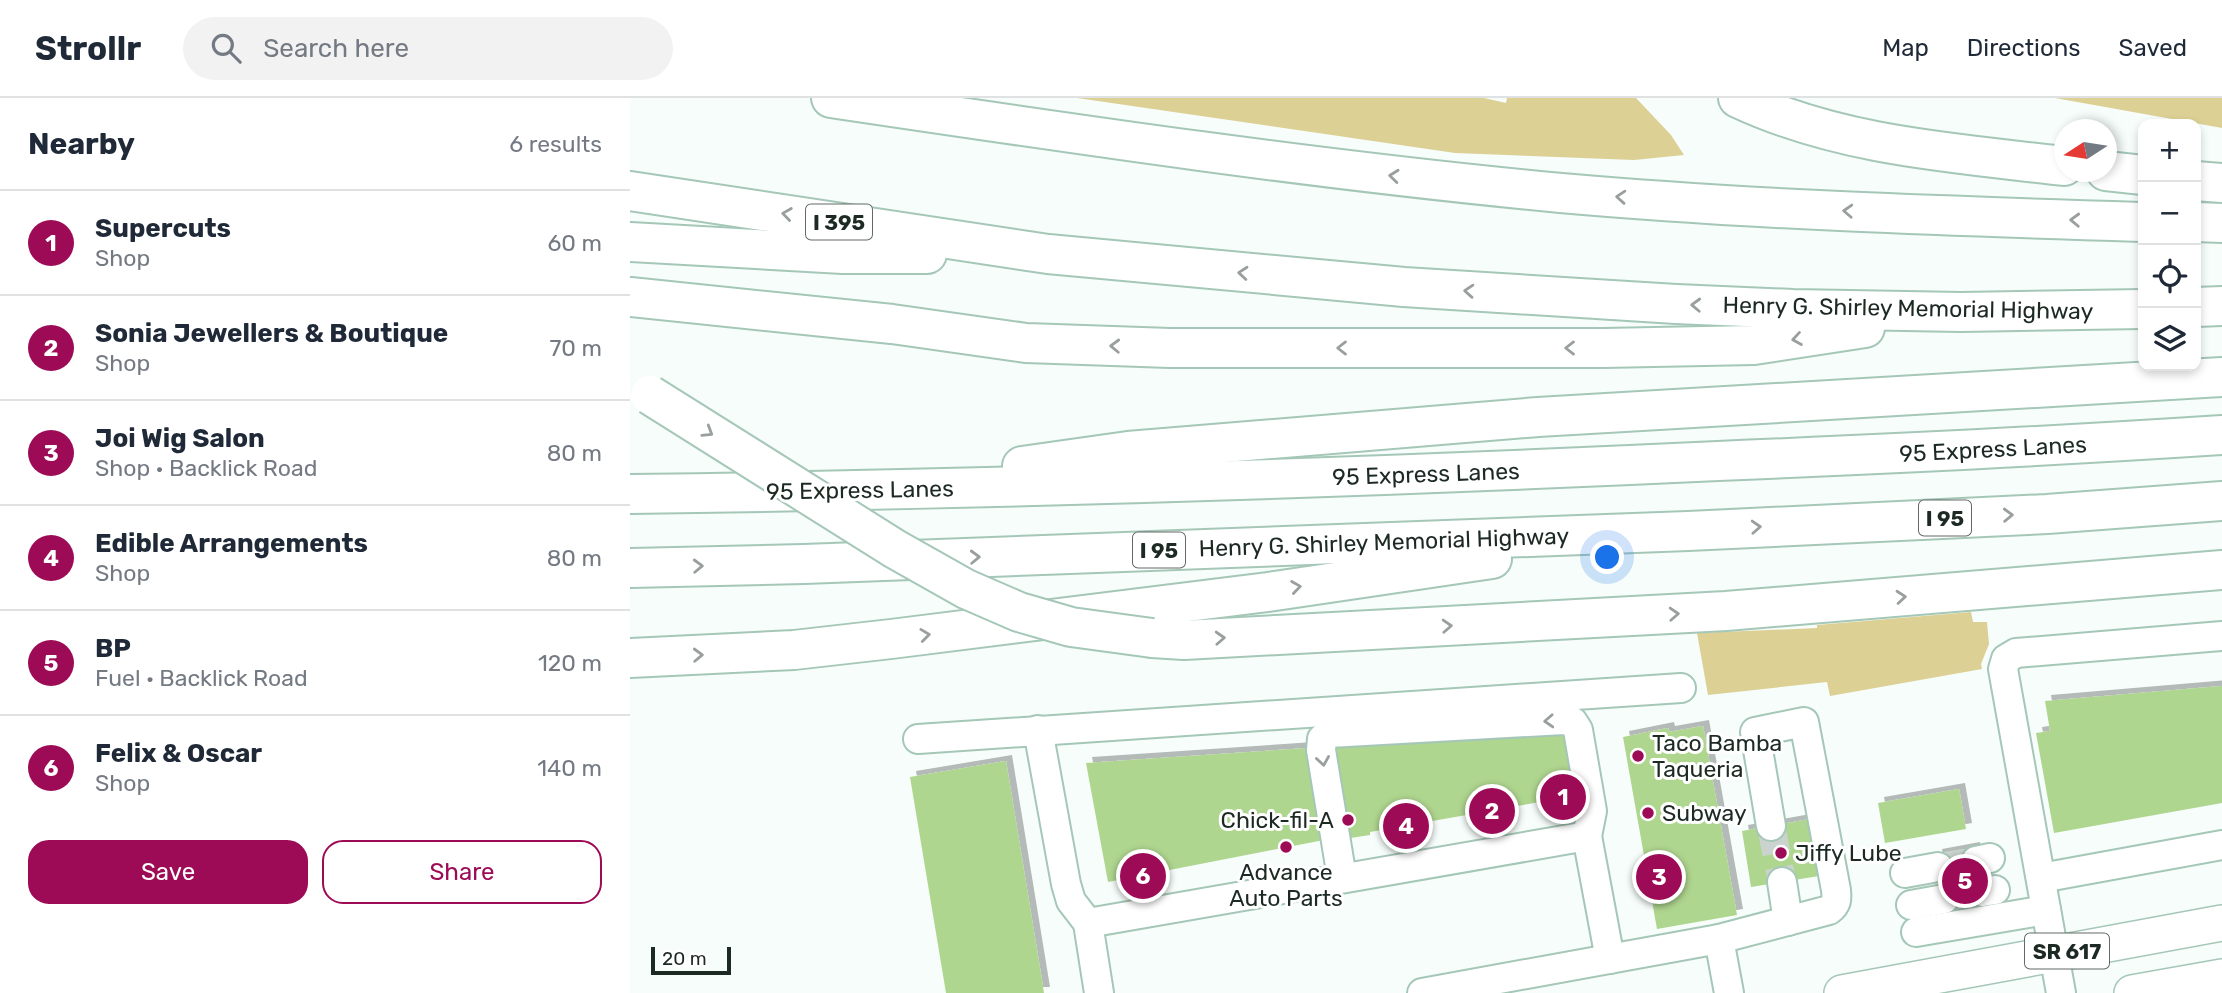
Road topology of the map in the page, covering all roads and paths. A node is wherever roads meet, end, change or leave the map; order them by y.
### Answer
1 (831, 98) edge
2 (1738, 98) edge
3 (2054, 165) edge
4 (2117, 172) edge
5 (2138, 174) edge
6 (2201, 181) edge
7 (2222, 183) edge
8 (630, 191) edge
9 (2138, 222) edge
10 (2201, 222) edge
11 (2222, 223) edge
12 (630, 242) edge
13 (1048, 254) junction
14 (630, 297) edge
15 (2222, 306) edge
16 (2201, 307) edge
17 (2138, 309) edge
18 (1961, 312) junction
19 (2222, 377) edge
20 (640, 389) edge
21 (2222, 435) edge
22 (850, 491) junction
23 (630, 494) edge
24 (2222, 501) edge
25 (1688, 531) junction
26 (630, 568) edge
27 (2222, 570) edge
28 (2222, 636) edge
29 (630, 658) edge
30 (1681, 688) dead end
31 (1585, 694) junction
32 (1038, 730) junction
33 (918, 739) dead end
34 (1771, 826) tunnel mouth
35 (1587, 836) junction
36 (2222, 845) edge
37 (1938, 867) tunnel mouth
38 (1905, 873) dead end
39 (1342, 878) junction
40 (2041, 878) junction
41 (1782, 882) tunnel mouth
42 (1944, 899) tunnel mouth
43 (2046, 910) junction
44 (1788, 922) junction
45 (1088, 923) junction
46 (2222, 923) edge
47 (1719, 939) junction
48 (2054, 953) junction
49 (1610, 959) junction
50 (2222, 977) edge
51 (1099, 993) edge
52 (1422, 993) edge
53 (1729, 993) edge
54 (1842, 993) edge
55 (2062, 993) edge
56 (2132, 993) edge

9 -> 1 highway
2 - 3 highway
4 - 5 highway
6 - 7 highway
13 -> 8 highway, Henry G. Shirley Memorial Highway / I 395
10 - 11 highway
12 - 13 highway
18 -> 13 highway, Henry G. Shirley Memorial Highway
18 -> 14 highway
15 - 16 highway
17 - 18 highway, Henry G. Shirley Memorial Highway
19 - 22 highway
20 -> 27 highway, bridge
21 - 22 highway, 95 Express Lanes
22 - 23 highway, 95 Express Lanes
25 -> 24 highway, Henry G. Shirley Memorial Highway / I 95
26 -> 25 highway, Henry G. Shirley Memorial Highway / I 95
29 -> 25 highway
28 - 40 lane
30 - 31 lane
31 - 32 lane
31 - 35 lane
32 - 33 lane
32 - 45 lane
34 - 44 lane
35 - 39 lane
35 -> 39 lane
35 - 49 lane
36 - 40 lane
37 - 38 lane
39 - 45 lane
40 - 43 lane
41 - 44 lane
42 - 43 lane
43 - 48 lane
44 - 47 lane
45 - 51 lane
46 - 48 main road, SR 617
47 - 49 lane
47 - 53 lane
48 - 54 main road, SR 617
48 - 55 lane
49 - 52 lane
50 - 56 main road, SR 617

